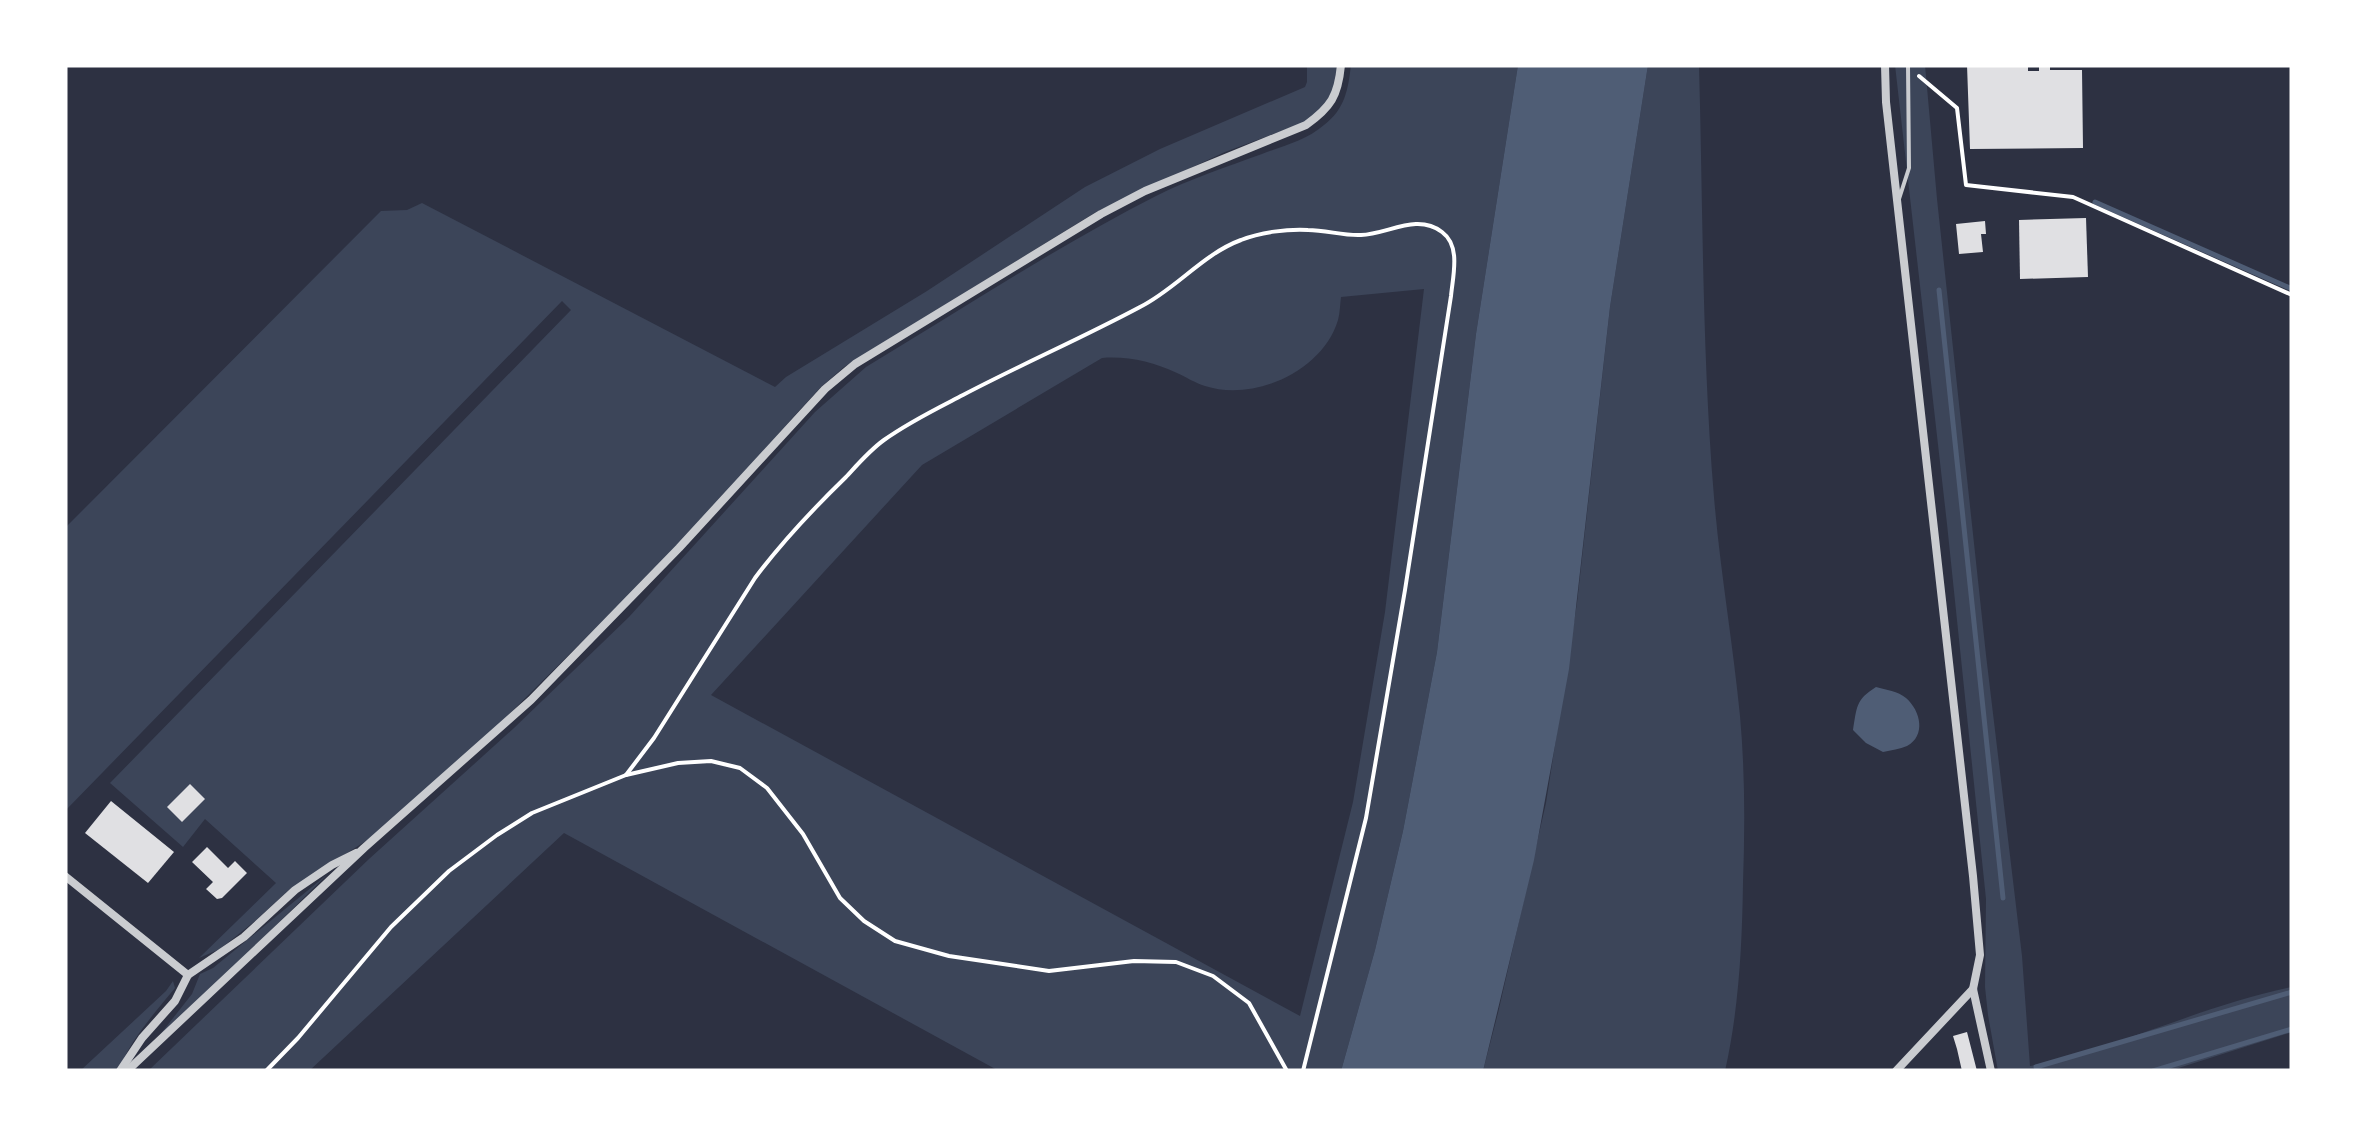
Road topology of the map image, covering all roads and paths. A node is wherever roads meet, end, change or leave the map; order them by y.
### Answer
1 (1341, 65) edge
2 (1885, 65) edge
3 (1908, 66) edge
4 (1898, 204) junction
5 (2292, 295) edge
6 (626, 774) junction
7 (364, 848) junction
8 (65, 876) edge
9 (188, 975) junction
10 (1974, 989) junction
11 (124, 1071) edge
12 (266, 1071) edge
13 (1286, 1071) edge
14 (1304, 1071) edge
15 (1896, 1071) edge
16 (1992, 1071) edge

1 - 7 street
2 - 4 street
3 - 4 lane
3 - 5 path
4 - 10 street
6 - 12 path
6 - 13 path
6 - 14 path
7 - 9 street
7 - 11 street
8 - 9 street
9 - 11 street
10 - 15 street
10 - 16 street

